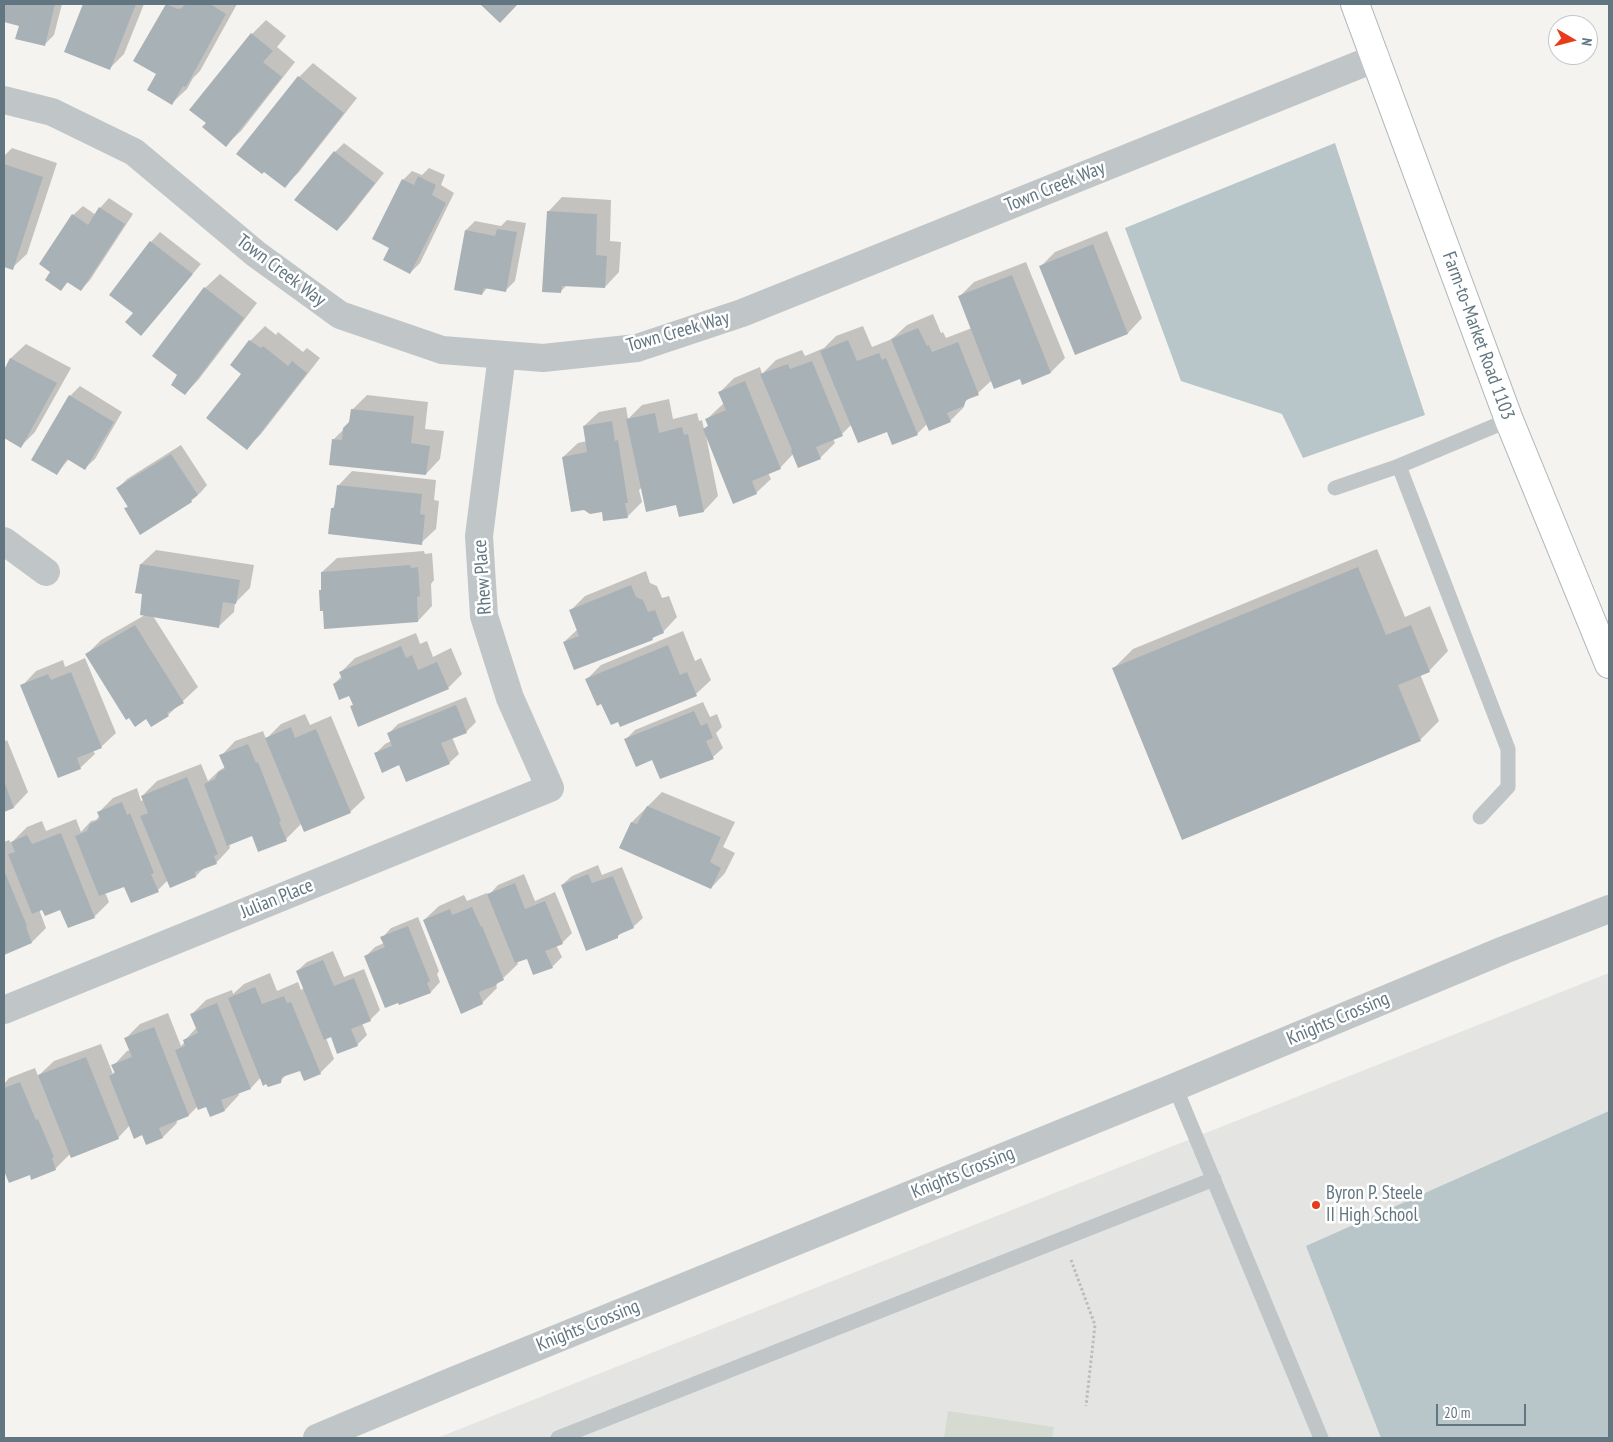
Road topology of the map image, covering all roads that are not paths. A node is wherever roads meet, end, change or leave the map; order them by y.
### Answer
1 (1355, 4) edge
2 (1376, 58) junction
3 (4, 100) edge
4 (502, 355) junction
5 (1509, 420) junction
6 (1399, 466) junction
7 (1335, 488) dead end
8 (4, 541) edge
9 (46, 572) dead end
10 (1609, 664) edge
11 (550, 788) joint
12 (1480, 817) dead end
13 (1609, 909) edge
14 (4, 1010) edge
15 (1175, 1087) junction
16 (1214, 1179) junction
17 (317, 1438) edge
18 (558, 1438) edge
19 (1321, 1438) edge

1 - 2 main road, Farm-to-Market Road 1103
2 - 4 street, Town Creek Way
2 - 5 main road, Farm-to-Market Road 1103
3 - 4 street, Town Creek Way
4 - 11 street, Rhew Place
5 - 6 lane
5 - 10 main road, Farm-to-Market Road 1103
6 - 7 lane
6 - 12 lane
8 - 9 street
11 - 14 street, Julian Place
13 - 15 street, Knights Crossing
15 - 16 lane
15 - 17 street, Knights Crossing
16 - 18 lane
16 - 19 lane

